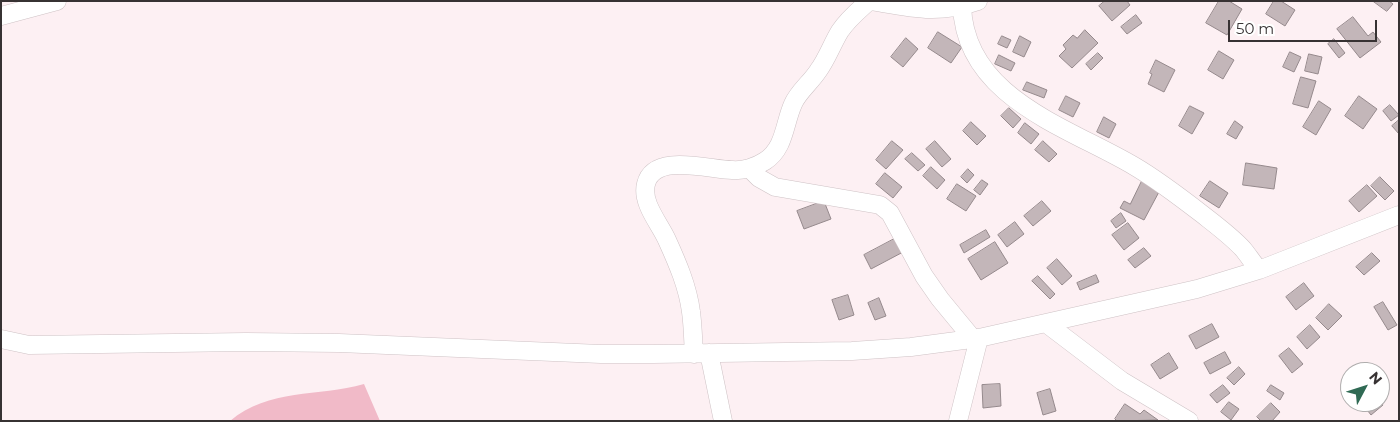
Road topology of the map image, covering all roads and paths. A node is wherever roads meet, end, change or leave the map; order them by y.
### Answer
1 (57, 1) edge
2 (870, 1) edge
3 (970, 4) edge
4 (1, 16) edge
5 (749, 168) junction
6 (1399, 215) edge
7 (1259, 270) junction
8 (1048, 324) junction
9 (1, 339) edge
10 (976, 339) junction
11 (29, 345) junction
12 (1, 347) edge
13 (701, 353) junction
14 (723, 421) edge
15 (958, 421) edge
16 (1189, 421) edge

1 - 4 street
2 - 3 street
2 - 5 street
3 - 7 street
5 - 10 street
5 - 13 street
6 - 7 street
7 - 8 street
8 - 10 street
8 - 16 street
9 - 11 street
10 - 13 street
10 - 15 street
11 - 12 street
11 - 13 street
13 - 14 street

